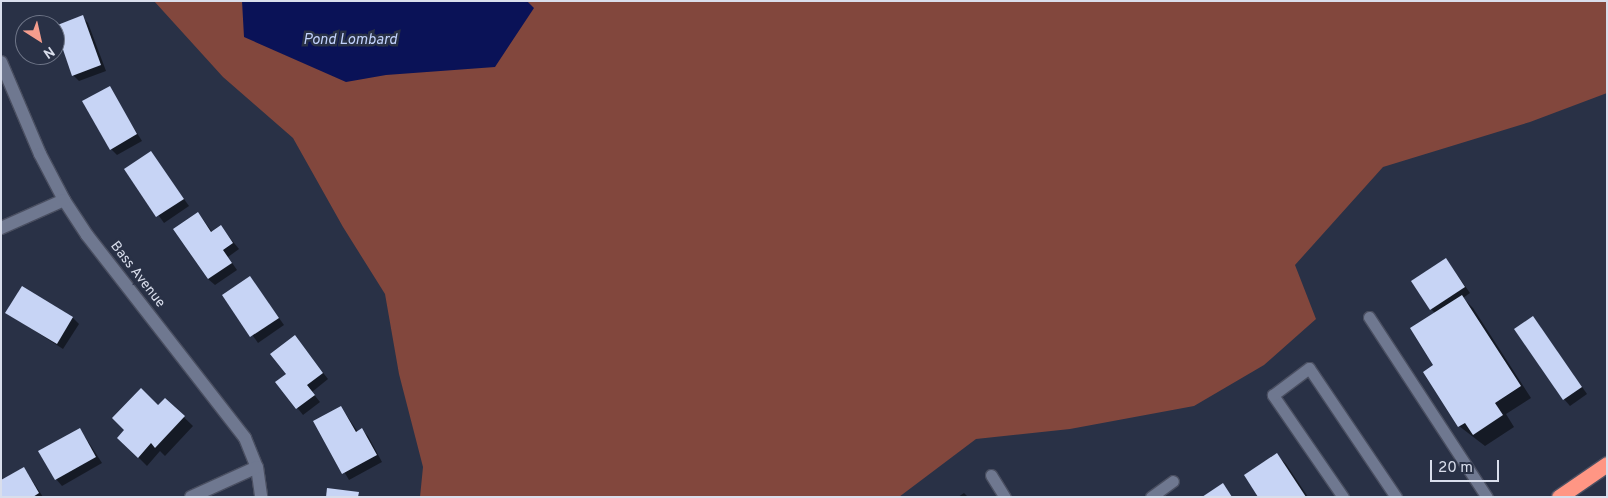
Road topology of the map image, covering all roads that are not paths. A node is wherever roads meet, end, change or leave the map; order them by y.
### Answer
1 (1, 62) edge
2 (64, 200) junction
3 (1, 228) edge
4 (1368, 317) dead end
5 (1607, 464) edge
6 (256, 467) junction
7 (991, 475) dead end
8 (1173, 481) dead end
9 (191, 497) edge
10 (261, 497) edge
11 (1006, 497) edge
12 (1151, 497) edge
13 (1342, 497) edge
14 (1396, 497) edge
15 (1487, 497) edge
16 (1559, 497) edge

1 - 2 street, Bass Avenue
2 - 3 street
2 - 6 street, Bass Avenue
4 - 15 lane
5 - 16 highway
6 - 9 street
6 - 10 street, Bass Avenue
7 - 11 lane
8 - 12 lane
13 - 14 lane

